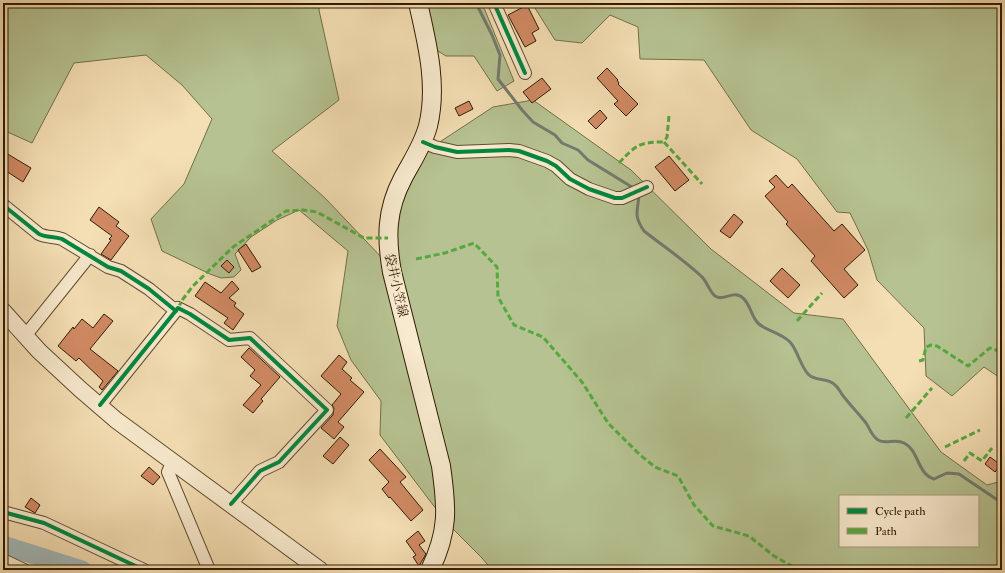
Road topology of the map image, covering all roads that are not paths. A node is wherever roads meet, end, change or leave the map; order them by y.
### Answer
1 (418, 3) edge
2 (494, 3) edge
3 (525, 73) dead end
4 (423, 142) junction
5 (647, 187) dead end
6 (3, 205) edge
7 (90, 255) junction
8 (3, 311) edge
9 (176, 312) junction
10 (25, 336) junction
11 (100, 405) junction
12 (173, 461) junction
13 (231, 504) junction
14 (3, 512) edge
15 (3, 560) edge
16 (24, 570) edge
17 (144, 570) edge
18 (209, 570) edge
19 (320, 570) edge
20 (430, 570) edge

1 - 4 main road, 袋井小笠線
2 - 3 street
4 - 5 street
4 - 20 main road, 袋井小笠線
6 - 7 street
7 - 9 street
7 - 10 street
8 - 10 street
9 - 11 street
9 - 13 street
10 - 11 street
11 - 12 street
12 - 13 street
12 - 18 street
13 - 19 street
14 - 17 street
15 - 16 street

